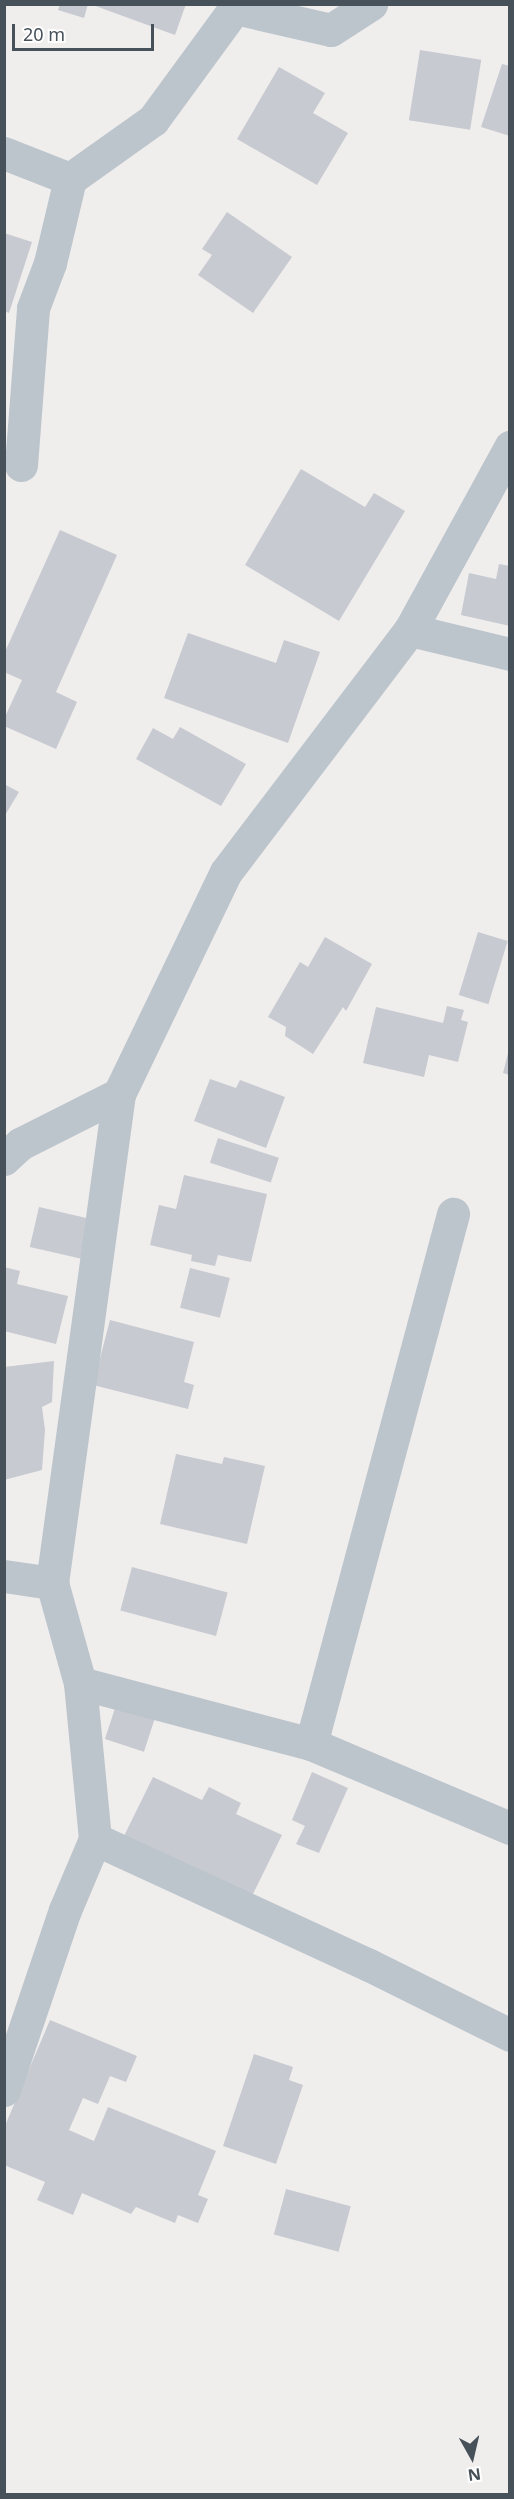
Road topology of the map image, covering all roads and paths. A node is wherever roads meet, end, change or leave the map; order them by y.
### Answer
1 (371, 4) edge
2 (4, 153) edge
3 (70, 179) junction
4 (510, 447) edge
5 (21, 465) dead end
6 (410, 630) junction
7 (510, 654) edge
8 (119, 1094) junction
9 (4, 1159) edge
10 (453, 1214) dead end
11 (4, 1576) edge
12 (52, 1584) junction
13 (80, 1683) junction
14 (310, 1744) junction
15 (510, 1828) edge
16 (95, 1839) junction
17 (510, 2034) edge
18 (4, 2091) edge

1 - 3 street
2 - 3 street
3 - 5 street
4 - 6 street
6 - 7 street
6 - 8 street
8 - 9 street
8 - 12 street
10 - 14 street
11 - 12 street
12 - 13 street
13 - 14 street
13 - 16 street
14 - 15 street
16 - 17 street
16 - 18 street

